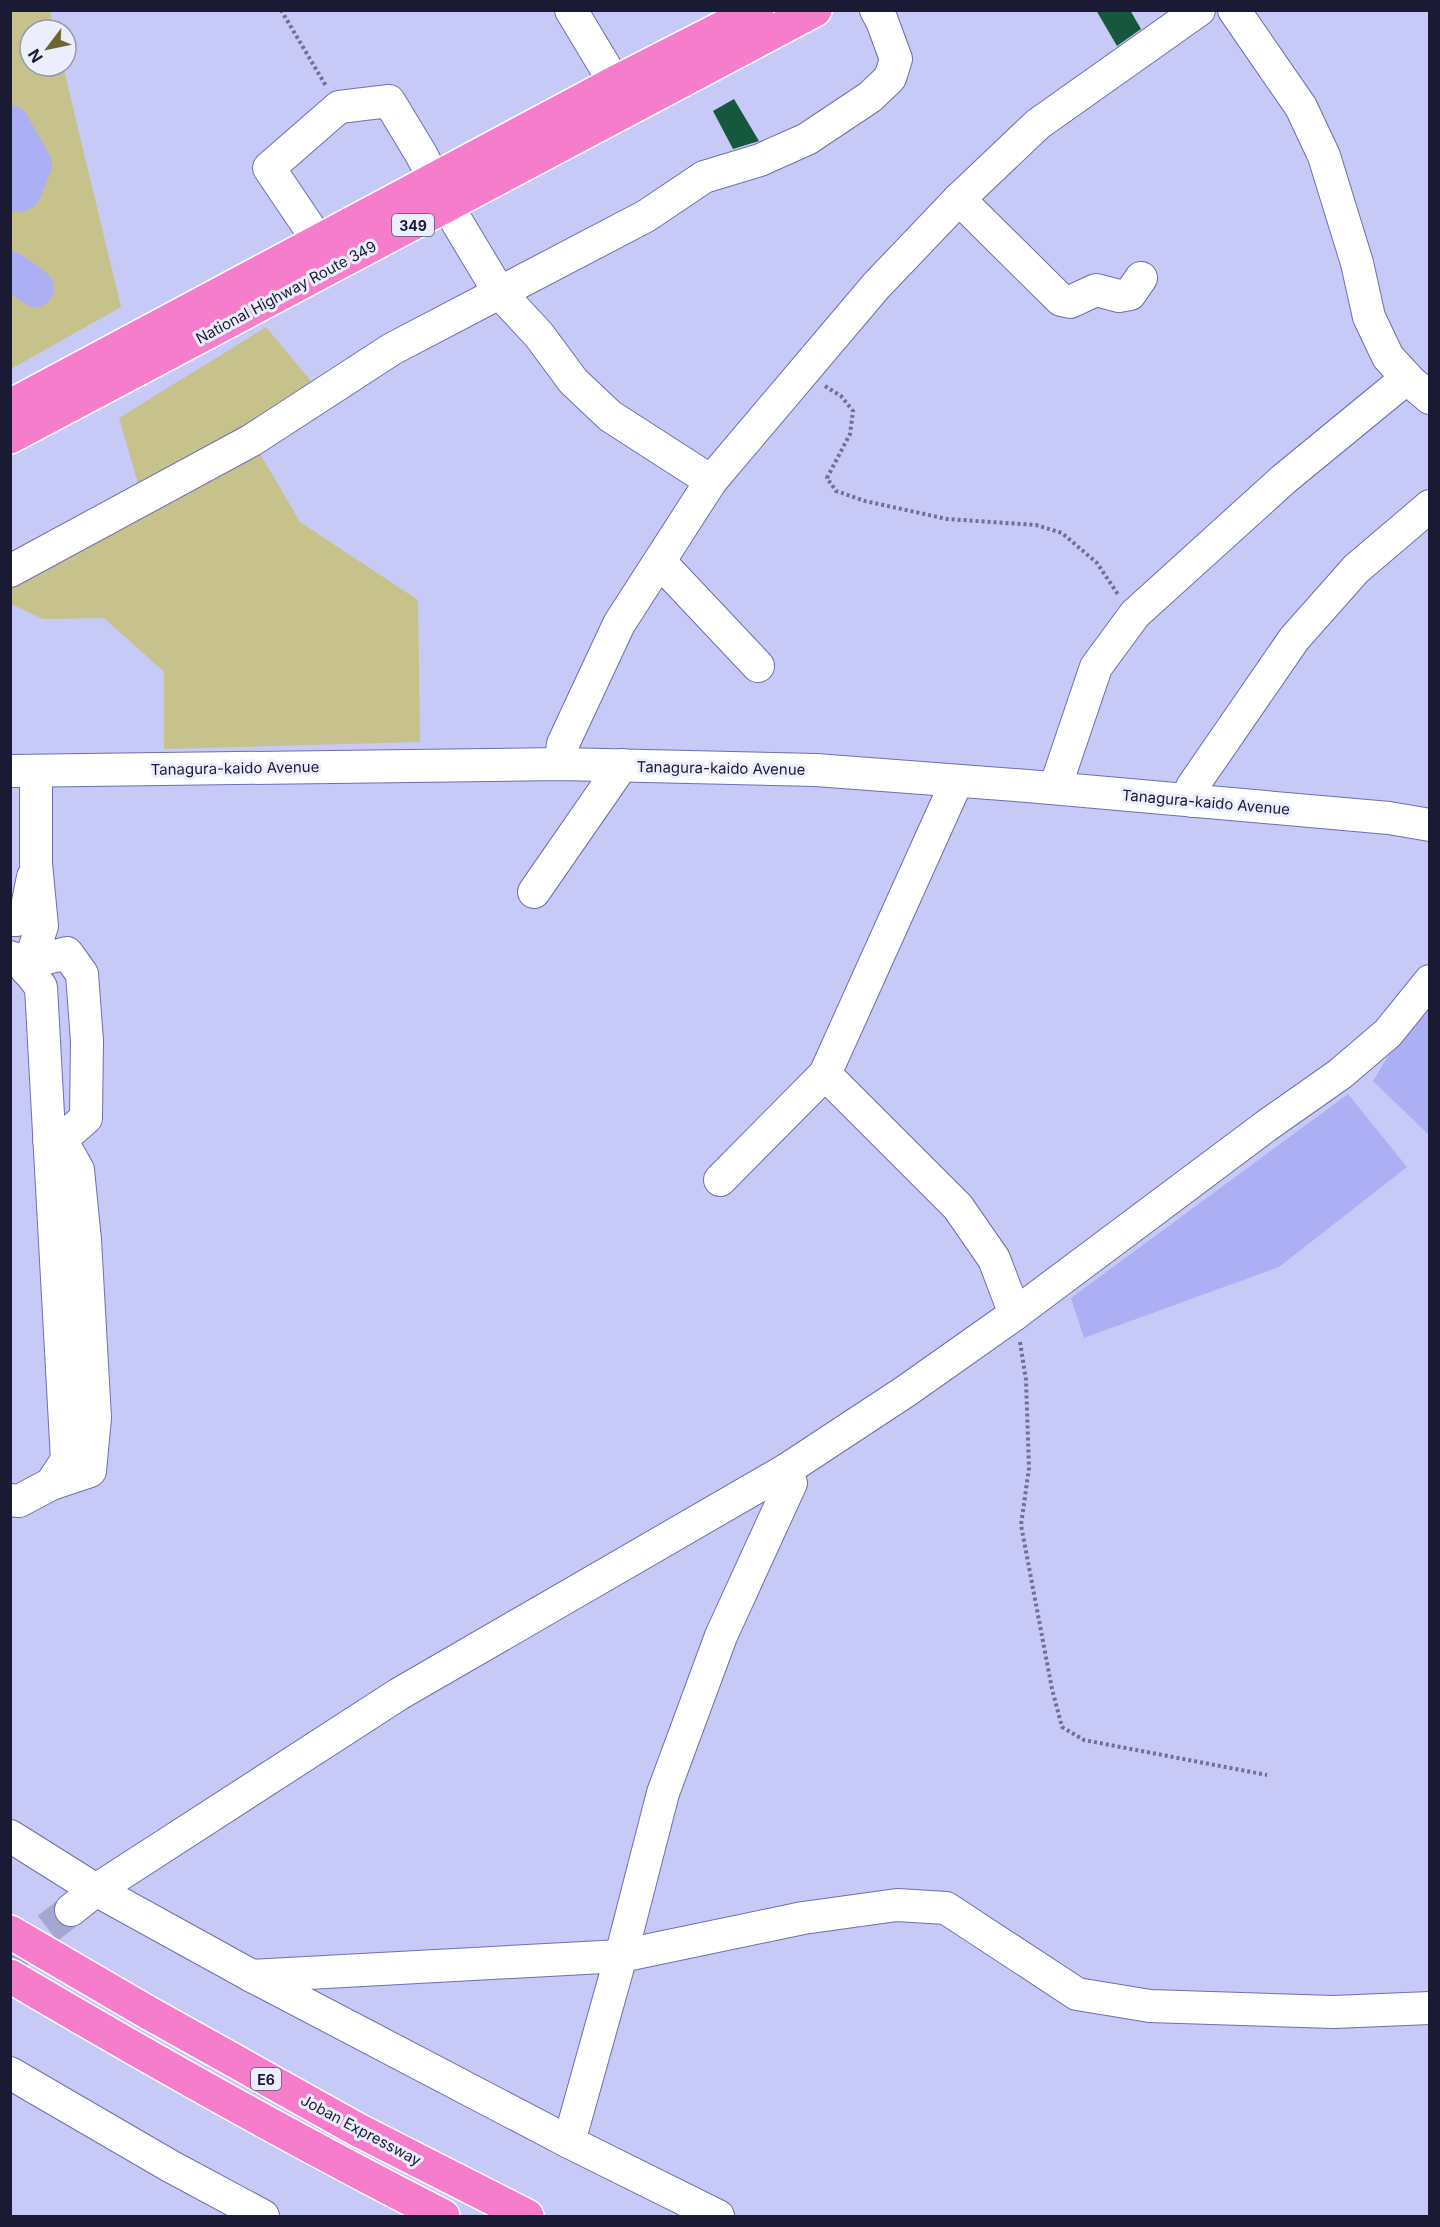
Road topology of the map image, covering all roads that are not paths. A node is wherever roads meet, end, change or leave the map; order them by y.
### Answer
1 (571, 10) edge
2 (757, 10) edge
3 (815, 10) edge
4 (876, 10) edge
5 (1199, 10) edge
6 (1234, 10) edge
7 (623, 95) junction
8 (441, 193) junction
9 (959, 199) junction
10 (319, 242) junction
11 (1141, 278) dead end
12 (499, 292) junction
13 (1418, 388) edge
14 (10, 406) edge
15 (10, 437) edge
16 (711, 481) junction
17 (1430, 506) edge
18 (660, 562) junction
19 (10, 571) edge
20 (759, 666) dead end
21 (560, 764) junction
22 (622, 765) junction
23 (23, 771) edge
24 (957, 781) junction
25 (1055, 788) junction
26 (1193, 801) junction
27 (1430, 825) edge
28 (36, 864) junction
29 (534, 892) dead end
30 (10, 920) edge
31 (15, 960) edge
32 (1430, 981) edge
33 (825, 1074) junction
34 (55, 1140) junction
35 (720, 1180) dead end
36 (1015, 1314) junction
37 (786, 1470) junction
38 (10, 1500) edge
39 (10, 1836) edge
40 (96, 1890) junction
41 (71, 1910) tunnel mouth
42 (10, 1932) edge
43 (621, 1956) junction
44 (10, 1976) edge
45 (252, 1976) junction
46 (1430, 2008) edge
47 (10, 2073) edge
48 (569, 2142) junction
49 (263, 2217) edge
50 (442, 2217) edge
51 (527, 2217) edge
52 (718, 2217) edge

1 - 7 street
2 - 7 highway, National Highway Route 349 / 349
3 - 7 highway, National Highway Route 349 / 349
4 - 12 street
5 - 9 street
6 - 13 street
7 - 8 highway, National Highway Route 349 / 349
8 - 10 highway, National Highway Route 349 / 349
8 - 10 street
8 - 12 street
8 - 15 highway, National Highway Route 349 / 349
9 - 11 street
9 - 16 street
10 - 14 highway, National Highway Route 349 / 349
12 - 16 street
12 - 19 street
13 - 25 street
16 - 18 street
17 - 26 street
18 - 20 street
18 - 21 street
21 - 22 street, Tanagura-kaido Avenue
21 - 23 street, Tanagura-kaido Avenue
22 - 24 street, Tanagura-kaido Avenue
22 - 29 street
23 - 28 street
24 - 25 street, Tanagura-kaido Avenue
24 - 33 street
25 - 26 street, Tanagura-kaido Avenue
26 - 27 street, Tanagura-kaido Avenue
28 - 30 street
28 - 31 street
31 - 34 street
31 - 34 street
32 - 36 street
33 - 35 street
33 - 36 street
34 - 38 street
36 - 37 street
37 - 40 street
37 - 43 street
39 - 40 street
40 - 41 street
40 - 45 street
42 - 51 highway, Joban Expressway / E6
43 - 45 street
43 - 46 street
43 - 48 street
44 - 50 highway, E6
45 - 48 street
47 - 49 street
48 - 52 street

